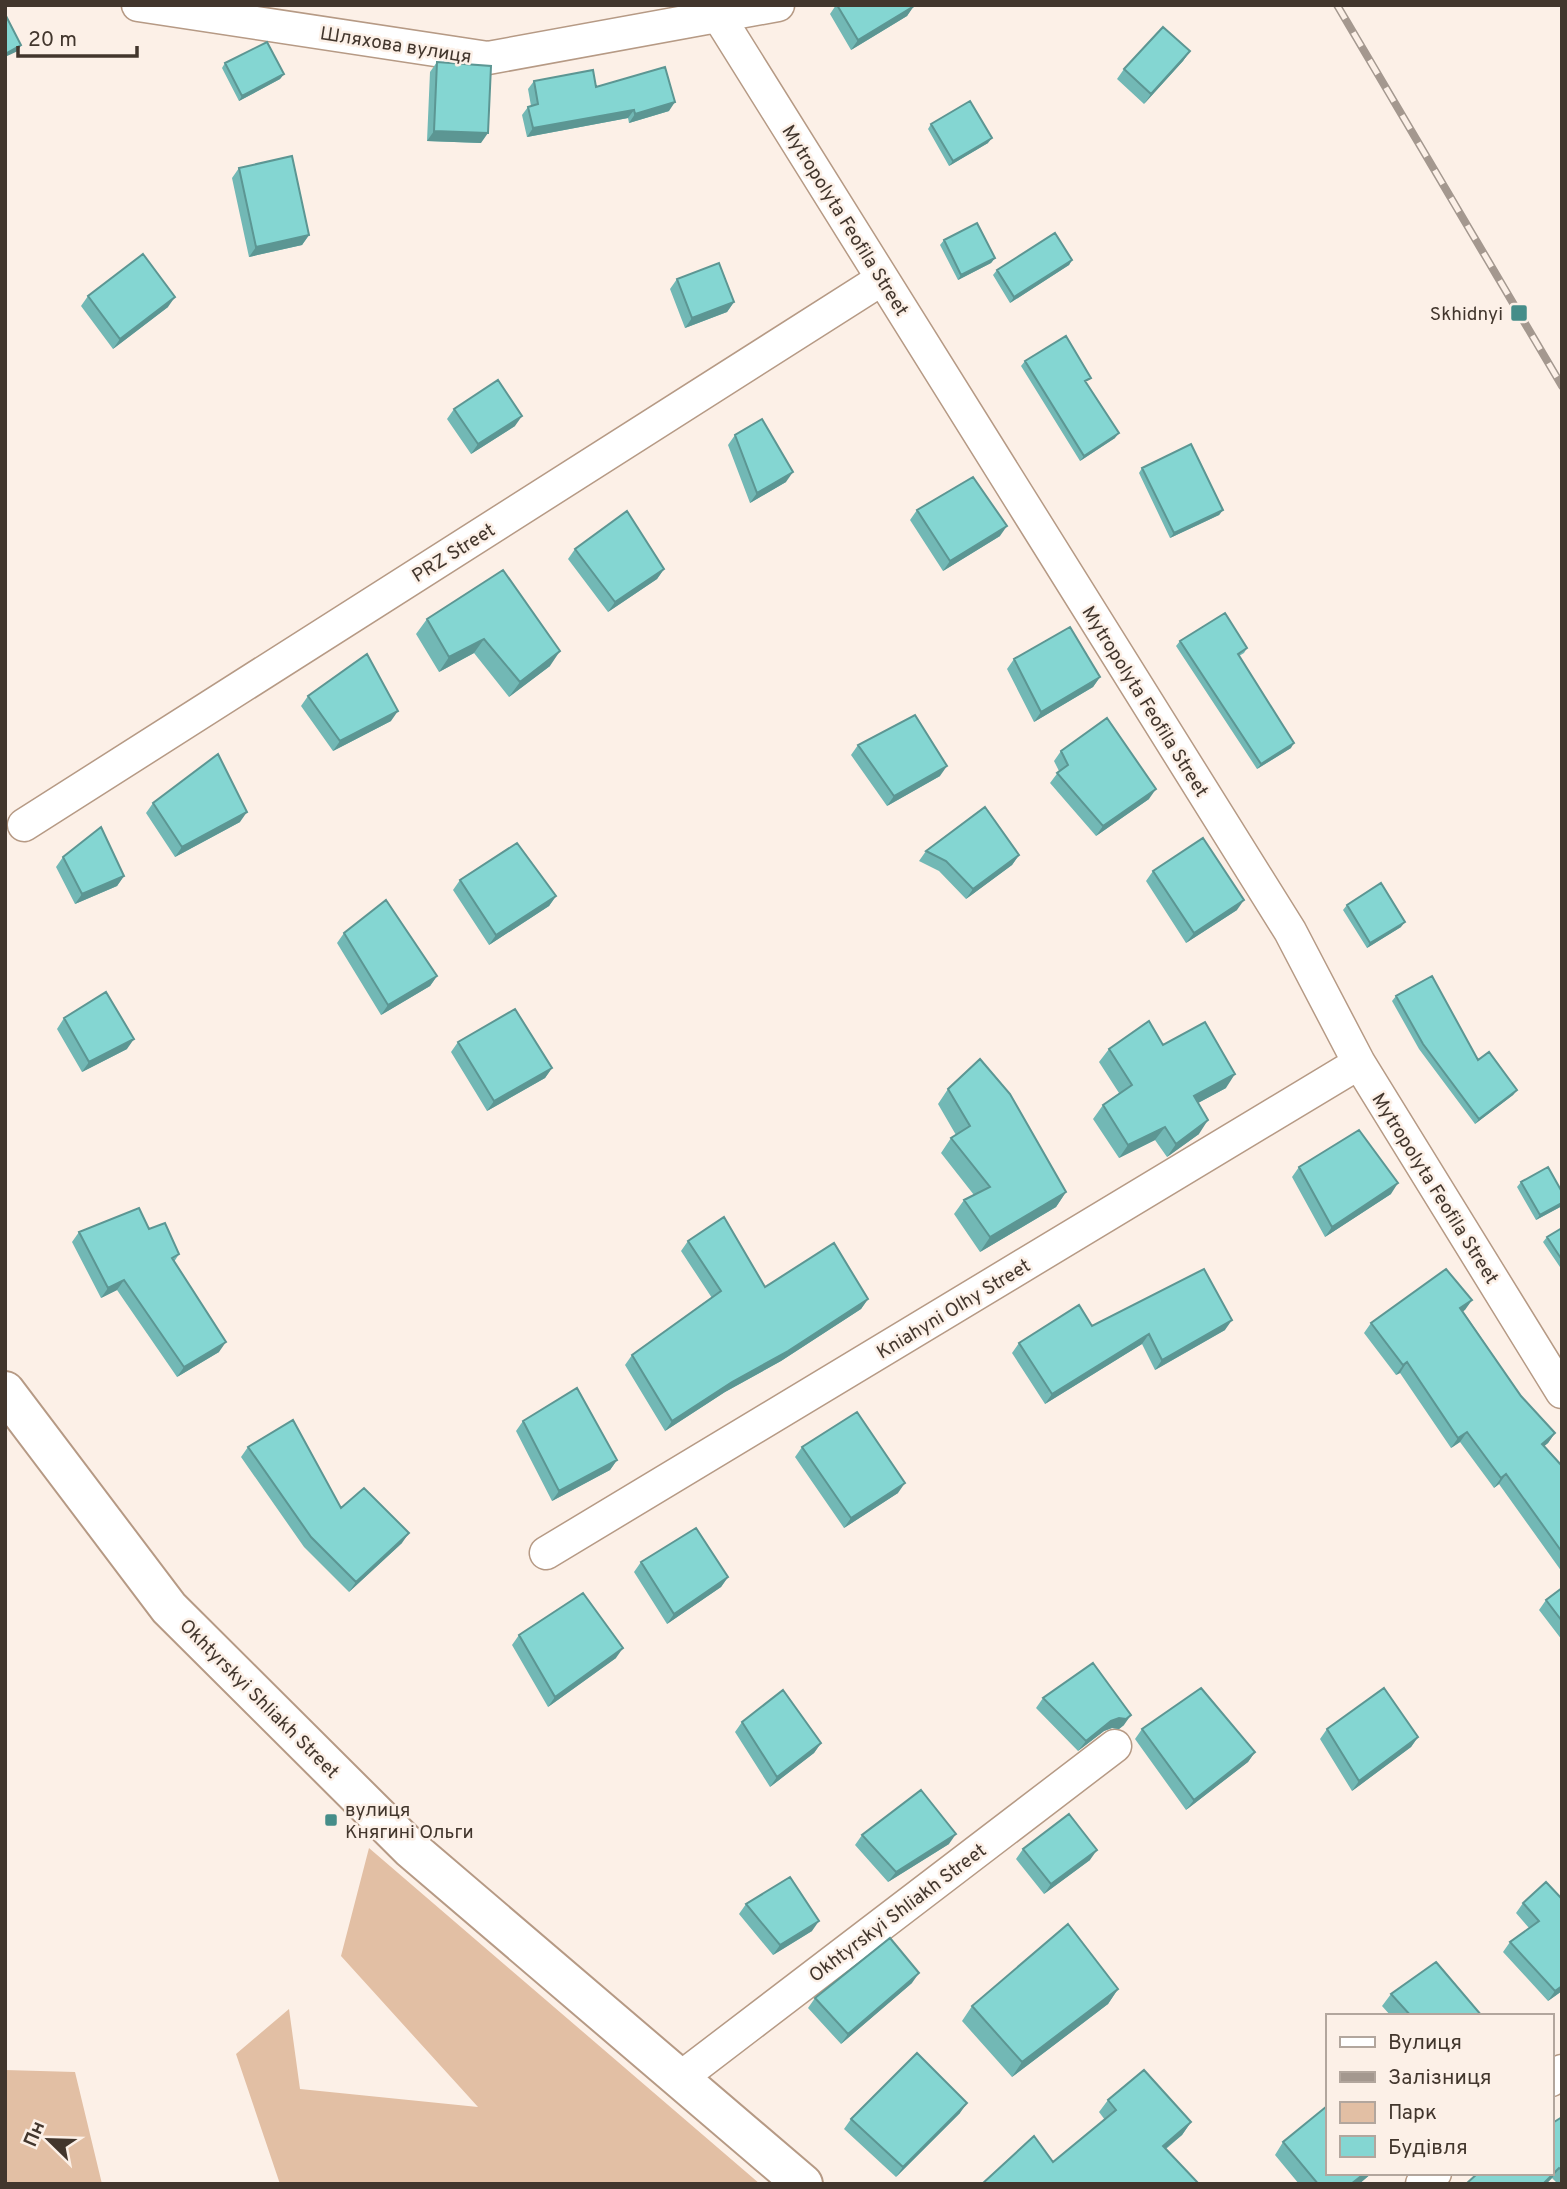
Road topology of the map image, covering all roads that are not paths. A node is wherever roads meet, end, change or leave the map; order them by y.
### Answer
1 (138, 5) edge
2 (778, 5) edge
3 (719, 17) junction
4 (883, 279) junction
5 (24, 825) dead end
6 (1359, 1063) junction
7 (5, 1391) edge
8 (1562, 1392) edge
9 (546, 1553) dead end
10 (1115, 1746) dead end
11 (679, 2079) junction
12 (803, 2184) edge

1 - 3 street, Шляхова вулиця
2 - 3 street, Шляхова вулиця
3 - 4 street, Mytropolyta Feofila Street
4 - 5 street, PRZ Street
4 - 6 street, Mytropolyta Feofila Street
6 - 8 street, Mytropolyta Feofila Street
6 - 9 street, Kniahyni Olhy Street
7 - 11 main road, Okhtyrskyi Shliakh Street
10 - 11 street, Okhtyrskyi Shliakh Street
11 - 12 main road, Okhtyrskyi Shliakh Street

